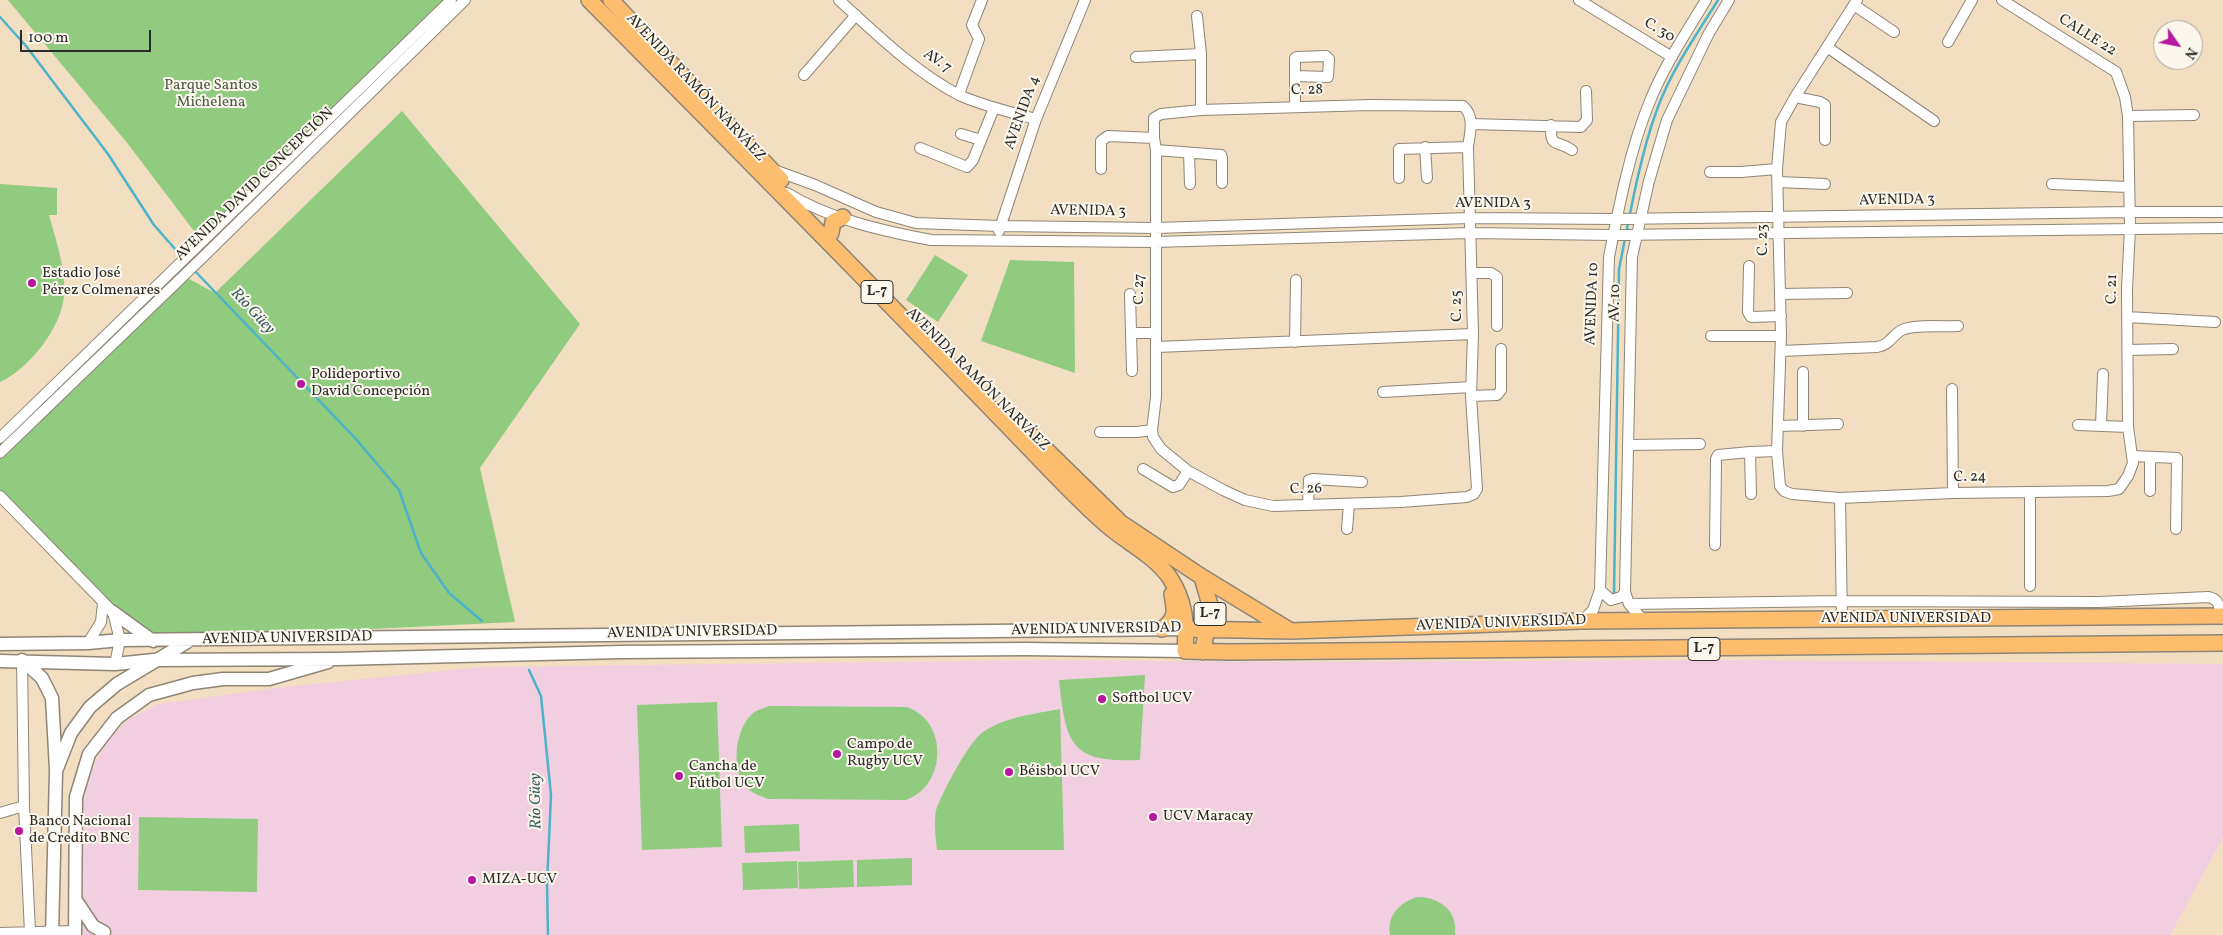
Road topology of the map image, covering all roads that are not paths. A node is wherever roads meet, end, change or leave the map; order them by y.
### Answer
1 (451, 0) edge
2 (464, 0) edge
3 (589, 0) edge
4 (611, 0) edge
5 (839, 0) edge
6 (982, 0) edge
7 (1085, 0) edge
8 (1579, 0) edge
9 (1706, 0) edge
10 (1729, 0) edge
11 (1972, 0) edge
12 (2002, 0) edge
13 (1856, 3) edge
14 (2019, 4) edge
15 (856, 15) junction
16 (1197, 16) dead end
17 (1894, 32) dead end
18 (1948, 42) dead end
19 (1827, 47) junction
20 (1201, 54) junction
21 (1136, 57) dead end
22 (1672, 57) junction
23 (804, 74) dead end
24 (1295, 76) dead end
25 (368, 88) junction
26 (1586, 91) dead end
27 (959, 94) junction
28 (1795, 97) junction
29 (1295, 106) junction
30 (994, 108) junction
31 (1201, 110) junction
32 (1469, 110) joint
33 (2194, 115) dead end
34 (2128, 116) junction
35 (1036, 119) junction
36 (1934, 121) dead end
37 (1471, 124) junction
38 (1551, 125) junction
39 (1154, 127) joint
40 (961, 134) dead end
41 (1154, 138) junction
42 (981, 140) junction
43 (1825, 140) dead end
44 (1426, 147) junction
45 (1468, 147) junction
46 (920, 148) dead end
47 (1156, 150) junction
48 (1572, 150) dead end
49 (1189, 152) junction
50 (1777, 168) junction
51 (1101, 169) dead end
52 (772, 170) junction
53 (1710, 172) dead end
54 (1399, 178) dead end
55 (1427, 178) dead end
56 (1778, 182) junction
57 (1222, 183) dead end
58 (1190, 184) dead end
59 (1825, 184) dead end
60 (2052, 184) dead end
61 (775, 186) junction
62 (2128, 187) junction
63 (804, 204) junction
64 (2130, 212) junction
65 (2223, 212) edge
66 (843, 217) junction
67 (1470, 218) junction
68 (1641, 218) junction
69 (1778, 218) junction
70 (1617, 219) junction
71 (1000, 226) junction
72 (1155, 228) junction
73 (2130, 228) junction
74 (2223, 228) edge
75 (831, 232) junction
76 (1471, 233) junction
77 (1638, 233) junction
78 (1778, 233) junction
79 (1613, 235) junction
80 (998, 240) junction
81 (1155, 242) junction
82 (1748, 266) dead end
83 (1472, 273) junction
84 (1296, 280) dead end
85 (1847, 292) dead end
86 (1130, 294) dead end
87 (1780, 294) junction
88 (1781, 316) junction
89 (2127, 317) junction
90 (2215, 322) dead end
91 (1497, 326) dead end
92 (1958, 326) dead end
93 (1132, 333) junction
94 (1156, 333) junction
95 (1473, 334) junction
96 (1711, 336) dead end
97 (1781, 336) junction
98 (1295, 342) junction
99 (1156, 347) junction
100 (1501, 349) dead end
101 (2173, 349) dead end
102 (2128, 350) junction
103 (1781, 351) junction
104 (1132, 371) dead end
105 (1803, 372) dead end
106 (2103, 374) dead end
107 (1952, 390) dead end
108 (1383, 392) dead end
109 (1471, 392) junction
110 (1838, 424) dead end
111 (2101, 425) junction
112 (1779, 426) junction
113 (1803, 426) junction
114 (2078, 426) dead end
115 (2128, 426) junction
116 (1152, 430) junction
117 (1100, 432) dead end
118 (0, 438) edge
119 (1700, 444) dead end
120 (1629, 445) junction
121 (1750, 452) junction
122 (1777, 452) junction
123 (0, 453) edge
124 (2150, 457) junction
125 (2133, 459) junction
126 (1143, 469) dead end
127 (1188, 471) junction
128 (1362, 482) dead end
129 (2030, 492) junction
130 (2150, 492) dead end
131 (1953, 493) junction
132 (1751, 494) dead end
133 (1792, 494) joint
134 (0, 496) edge
135 (1467, 497) joint
136 (1840, 498) junction
137 (1349, 504) junction
138 (1308, 505) junction
139 (1347, 528) dead end
140 (2176, 529) dead end
141 (1715, 545) dead end
142 (1202, 577) junction
143 (1170, 578) junction
144 (2030, 586) dead end
145 (1600, 590) junction
146 (1625, 592) junction
147 (1842, 601) junction
148 (103, 603) junction
149 (1630, 604) junction
150 (113, 612) junction
151 (2222, 617) edge
152 (1842, 619) junction
153 (1643, 620) junction
154 (1582, 622) junction
155 (1162, 629) junction
156 (1186, 629) junction
157 (1208, 629) junction
158 (1291, 631) junction
159 (622, 634) junction
160 (2221, 639) edge
161 (120, 640) junction
162 (189, 640) junction
163 (153, 641) junction
164 (88, 643) junction
165 (0, 644) edge
166 (1185, 651) junction
167 (621, 652) junction
168 (1203, 652) junction
169 (338, 659) junction
170 (22, 660) junction
171 (154, 660) junction
172 (0, 661) edge
173 (115, 664) junction
174 (56, 771) junction
175 (24, 806) junction
176 (0, 813) edge
177 (77, 902) junction
178 (30, 932) junction
179 (104, 932) dead end
180 (0, 933) edge
181 (52, 933) edge
182 (75, 933) edge

1 - 25 street, AVENIDA DAVID CONCEPCIÓN
2 - 25 street, AVENIDA DAVID CONCEPCIÓN
3 - 61 main road, AVENIDA RAMÓN NARVÁEZ / L-7
4 - 52 main road, AVENIDA RAMÓN NARVÁEZ / L-7
5 - 15 street, AV. 7
6 - 27 street
7 - 35 street, AVENIDA 4
8 - 22 street, C. 30
9 - 22 street, AVENIDA 10
10 - 68 street, AV. 10
11 - 18 street
12 - 14 street, CALLE 22
13 - 17 street
13 - 19 street, C. 23
14 - 34 street, CALLE 22
15 - 23 street
15 - 27 street, AV. 7
16 - 20 street
19 - 28 street, C. 23
19 - 36 street
20 - 21 street
20 - 31 street
22 - 70 street, AVENIDA 10
24 - 29 street
25 - 118 street, AVENIDA DAVID CONCEPCIÓN
25 - 123 street, AVENIDA DAVID CONCEPCIÓN
26 - 38 street
27 - 30 street, AV. 7
28 - 43 street
28 - 50 street, C. 23
29 - 31 street, C. 28
29 - 32 street, C. 28
30 - 35 street, AV. 7
30 - 42 street
31 - 39 street, C. 28
32 - 37 street, C. 25
33 - 34 street
34 - 62 street, C. 21
35 - 71 street, AVENIDA 4
37 - 38 street
37 - 45 street, C. 25
38 - 48 street
39 - 41 street, C. 27
40 - 42 street
41 - 47 street, C. 27
41 - 51 street
42 - 46 street
44 - 45 street
44 - 54 street
44 - 55 street
45 - 67 street, C. 25
47 - 49 street
47 - 72 street, C. 27
49 - 57 street
49 - 58 street
50 - 53 street
50 - 56 street, C. 23
52 - 63 main road, AVENIDA RAMÓN NARVÁEZ / L-7
52 - 71 street, AVENIDA 3
56 - 59 street
56 - 69 street, C. 23
60 - 62 street
61 - 63 street, AVENIDA 3
61 - 143 main road, AVENIDA RAMÓN NARVÁEZ / L-7
62 - 64 street, C. 21
63 - 66 street, AVENIDA 3
63 - 75 main road, AVENIDA RAMÓN NARVÁEZ / L-7
64 - 65 street, AVENIDA 3
64 - 69 street, AVENIDA 3
64 - 73 street, C. 21
66 - 75 main road
66 - 80 street, AVENIDA 3
67 - 70 street, AVENIDA 3
67 - 72 street, AVENIDA 3
67 - 76 street, C. 25
68 - 69 street, AVENIDA 3
68 - 70 street, AVENIDA 3
68 - 77 street, AV. 10
69 - 78 street, C. 23
70 - 79 street, AVENIDA 10
71 - 72 street, AVENIDA 3
71 - 80 street, AVENIDA 4
72 - 81 street, C. 27
73 - 74 street, AVENIDA 3
73 - 78 street, AVENIDA 3
73 - 89 street, C. 21
75 - 142 main road, AVENIDA RAMÓN NARVÁEZ / L-7
76 - 79 street, AVENIDA 3
76 - 81 street, AVENIDA 3
76 - 83 street, C. 25
77 - 78 street, AVENIDA 3
77 - 79 street, AVENIDA 3
77 - 120 street, AV. 10
78 - 87 street, C. 23
79 - 145 street, AVENIDA 10
80 - 81 street, AVENIDA 3
81 - 94 street, C. 27
82 - 88 street
83 - 91 street
83 - 95 street, C. 25
84 - 98 street
85 - 87 street
86 - 93 street
87 - 88 street, C. 23
88 - 97 street, C. 23
89 - 90 street
89 - 102 street, C. 21
92 - 103 street
93 - 94 street
93 - 104 street
94 - 99 street, C. 27
95 - 98 street
95 - 109 street, C. 25
96 - 97 street
97 - 103 street, C. 23
98 - 99 street
99 - 116 street, C. 27
100 - 109 street
101 - 102 street
102 - 115 street, C. 21
103 - 112 street, C. 23
105 - 113 street
106 - 111 street
107 - 131 street
108 - 109 street
109 - 135 street, C. 25
110 - 113 street
111 - 114 street
111 - 115 street
112 - 113 street
112 - 122 street, C. 23
115 - 125 street, C. 21
116 - 117 street
116 - 127 street, C. 26
119 - 120 street
120 - 146 street, AV. 10
121 - 122 street
121 - 132 street
121 - 141 street
122 - 133 street, C. 23
124 - 125 street
124 - 130 street
124 - 140 street
125 - 129 street, C. 24
126 - 127 street
127 - 138 street, C. 26
128 - 138 street
129 - 131 street, C. 24
129 - 144 street
131 - 136 street, C. 24
133 - 136 street, C. 24
134 - 148 street
135 - 137 street, C. 26
136 - 147 street
137 - 138 street, C. 26
137 - 139 street
142 - 157 main road, L-7
142 - 158 main road, AVENIDA RAMÓN NARVÁEZ
143 - 155 main road
143 - 156 main road, AVENIDA RAMÓN NARVÁEZ / L-7
145 - 146 street
145 - 154 street, AVENIDA 10
146 - 149 street, AV. 10
147 - 149 street
147 - 151 street
147 - 152 street
148 - 150 street
148 - 164 street
149 - 153 street, AV. 10
150 - 161 street
150 - 163 street
151 - 152 main road, AVENIDA UNIVERSIDAD / L-7
152 - 153 main road, AVENIDA UNIVERSIDAD / L-7
153 - 154 main road, AVENIDA UNIVERSIDAD / L-7
154 - 158 main road, AVENIDA UNIVERSIDAD / L-7
155 - 156 street, AVENIDA UNIVERSIDAD
155 - 159 street, AVENIDA UNIVERSIDAD
156 - 157 main road, AVENIDA UNIVERSIDAD / L-7
156 - 166 main road, AVENIDA RAMÓN NARVÁEZ / L-7
157 - 158 main road, AVENIDA UNIVERSIDAD / L-7
157 - 168 main road, L-7
159 - 162 street, AVENIDA UNIVERSIDAD
159 - 167 street
160 - 168 main road, AVENIDA UNIVERSIDAD / L-7
161 - 163 street, AVENIDA UNIVERSIDAD
161 - 164 street, AVENIDA UNIVERSIDAD
161 - 173 street
162 - 163 street, AVENIDA UNIVERSIDAD
162 - 171 street
164 - 165 street, AVENIDA UNIVERSIDAD
166 - 167 street, AVENIDA UNIVERSIDAD
166 - 168 main road, AVENIDA UNIVERSIDAD / L-7
167 - 169 street, AVENIDA UNIVERSIDAD
169 - 171 street, AVENIDA UNIVERSIDAD
169 - 177 street
170 - 172 street, AVENIDA UNIVERSIDAD
170 - 173 street, AVENIDA UNIVERSIDAD
170 - 174 street
170 - 175 street
171 - 173 street, AVENIDA UNIVERSIDAD
171 - 174 street
174 - 181 street
175 - 176 street
175 - 178 street
177 - 179 street
177 - 182 street
178 - 180 street
178 - 181 street
181 - 182 street

